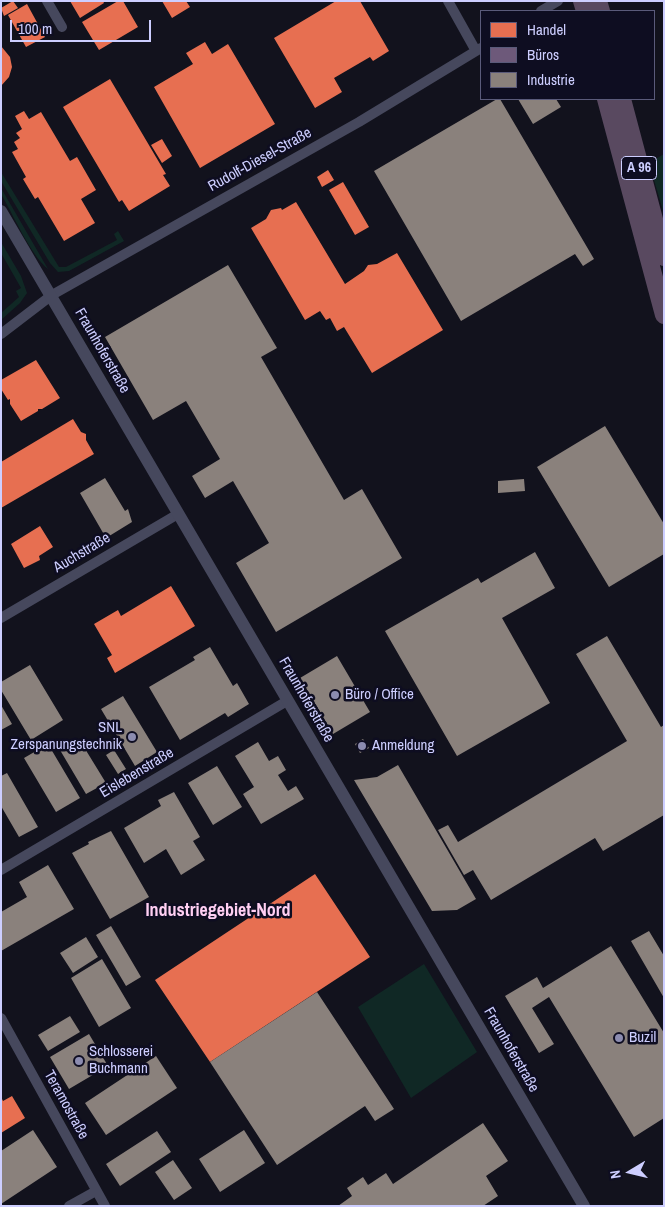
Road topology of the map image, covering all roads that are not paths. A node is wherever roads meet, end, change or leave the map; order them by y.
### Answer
1 (47, 1) edge
2 (448, 1) edge
3 (558, 1) edge
4 (543, 10) edge
5 (62, 27) dead end
6 (479, 50) edge
7 (606, 100) edge
8 (622, 100) edge
9 (1, 211) edge
10 (664, 257) edge
11 (52, 295) junction
12 (664, 315) edge
13 (1, 334) edge
14 (178, 514) junction
15 (1, 618) edge
16 (287, 701) junction
17 (1, 870) edge
18 (1, 1018) edge
19 (96, 1191) junction
20 (69, 1206) edge
21 (105, 1206) edge
22 (584, 1206) edge

1 - 5 street
2 - 6 street
3 - 4 street
6 - 11 street, Rudolf-Diesel-Straße
7 - 12 highway, A 96
8 - 10 highway, A 96
9 - 11 street, Fraunhoferstraße
11 - 13 street, Rudolf-Diesel-Straße
11 - 14 street, Fraunhoferstraße
14 - 15 street, Auchstraße
14 - 16 street, Fraunhoferstraße
16 - 17 street, Eislebenstraße
16 - 22 street, Fraunhoferstraße
18 - 19 street, Teramostraße
19 - 20 street
19 - 21 street, Teramostraße

